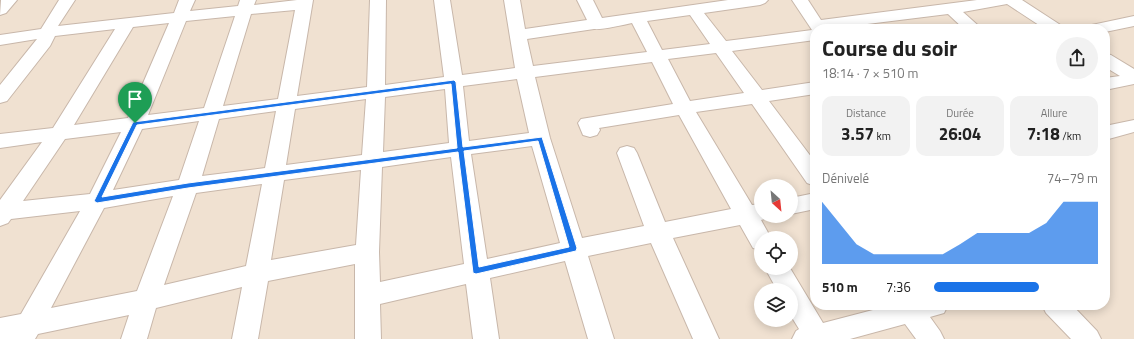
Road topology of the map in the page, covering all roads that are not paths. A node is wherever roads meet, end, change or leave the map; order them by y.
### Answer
1 (9, 0) edge
2 (67, 0) edge
3 (187, 0) edge
4 (378, 0) edge
5 (442, 0) edge
6 (512, 0) edge
7 (585, 0) edge
8 (760, 0) edge
9 (800, 0) edge
10 (1004, 0) edge
11 (1012, 0) edge
12 (305, 2) edge
13 (247, 6) edge
14 (951, 9) junction
15 (0, 10) edge
16 (695, 11) junction
17 (178, 19) junction
18 (638, 19) junction
19 (1134, 21) edge
20 (127, 23) junction
21 (598, 24) junction
22 (814, 24) edge
23 (855, 24) edge
24 (968, 24) edge
25 (1048, 24) edge
26 (1110, 26) edge
27 (810, 31) edge
28 (46, 33) junction
29 (518, 36) junction
30 (0, 40) edge
31 (722, 47) junction
32 (657, 56) junction
33 (1110, 62) edge
34 (525, 73) junction
35 (1134, 78) edge
36 (454, 82) junction
37 (1110, 83) edge
38 (810, 89) edge
39 (376, 92) junction
40 (0, 97) edge
41 (758, 97) junction
42 (287, 104) junction
43 (685, 109) junction
44 (211, 114) junction
45 (135, 123) junction
46 (1134, 126) edge
47 (590, 130) dead end
48 (1110, 132) edge
49 (59, 133) junction
50 (540, 138) junction
51 (0, 141) edge
52 (460, 150) junction
53 (627, 153) dead end
54 (371, 162) junction
55 (810, 171) edge
56 (274, 175) junction
57 (188, 186) junction
58 (97, 201) junction
59 (810, 202) edge
60 (798, 205) edge
61 (753, 213) edge
62 (2, 214) edge
63 (758, 231) edge
64 (658, 232) junction
65 (574, 248) junction
66 (367, 252) junction
67 (476, 271) junction
68 (257, 273) junction
69 (367, 296) junction
70 (146, 300) junction
71 (798, 307) edge
72 (907, 310) edge
73 (918, 310) edge
74 (1060, 310) edge
75 (0, 330) edge
76 (25, 331) edge
77 (813, 338) edge
78 (134, 339) edge
79 (245, 339) edge
80 (368, 339) edge
81 (486, 339) edge
82 (601, 339) edge
83 (706, 339) edge
84 (930, 339) edge
85 (1088, 339) edge

1 - 15 street
2 - 28 street
3 - 17 street
4 - 39 street
5 - 36 street
6 - 29 street
7 - 21 street
8 - 16 street
9 - 22 street
10 - 14 street
11 - 25 street
12 - 13 street
12 - 42 street
13 - 17 street
13 - 44 street
14 - 23 street
14 - 24 street
16 - 18 street
16 - 31 street
17 - 20 street
17 - 45 street
18 - 21 street
18 - 32 street
19 - 26 street
20 - 28 street
20 - 49 street
21 - 29 street
27 - 31 street
28 - 30 street
28 - 40 street
29 - 34 street
31 - 32 street
31 - 41 street
32 - 34 street
32 - 43 street
33 - 35 street
34 - 36 street
34 - 50 street
35 - 37 street
36 - 39 street
36 - 52 street
38 - 41 street
39 - 42 street
39 - 54 street
41 - 43 street
41 - 55 street
42 - 44 street
42 - 56 street
43 - 47 street
43 - 61 street
44 - 45 street
44 - 57 street
45 - 49 street
45 - 58 street
46 - 48 street
49 - 51 street
49 - 62 street
50 - 52 street
50 - 65 street
52 - 54 street
52 - 67 street
53 - 64 street
54 - 56 street
54 - 66 street
56 - 57 street
56 - 68 street
57 - 58 street
57 - 70 street
58 - 62 street
58 - 76 street
59 - 60 street
61 - 63 street
61 - 64 street
64 - 65 street
64 - 83 street
65 - 67 street
65 - 82 street
66 - 68 street
66 - 69 street
67 - 69 street
67 - 81 street
68 - 70 street
68 - 79 street
69 - 80 street
70 - 76 street
70 - 78 street
71 - 77 street
72 - 77 street
73 - 84 street
74 - 85 street
75 - 76 street

